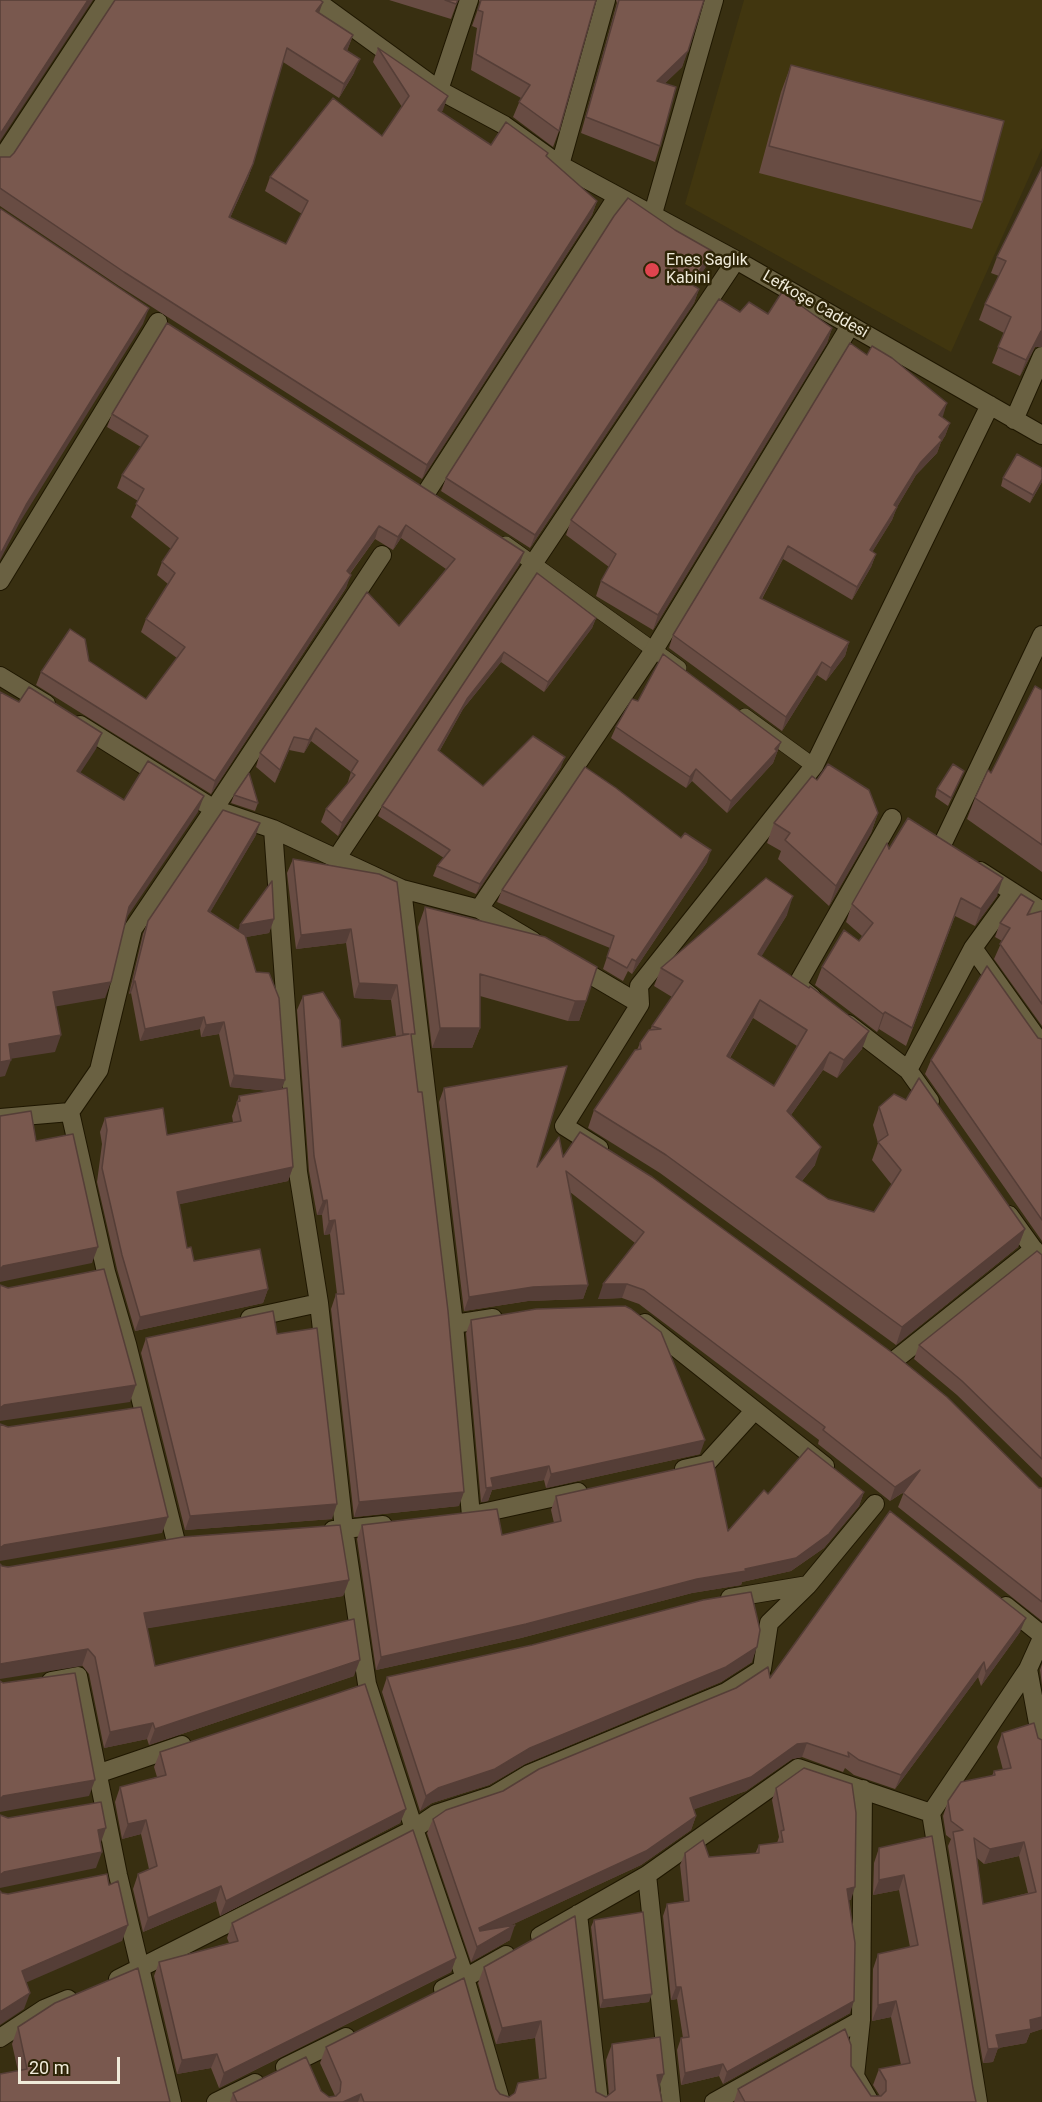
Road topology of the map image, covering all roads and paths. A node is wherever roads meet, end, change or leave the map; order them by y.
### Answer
1 (106, 0) edge
2 (315, 0) edge
3 (469, 0) edge
4 (606, 0) edge
5 (714, 0) edge
6 (439, 90) junction
7 (0, 161) edge
8 (560, 165) junction
9 (617, 197) junction
10 (652, 217) junction
11 (736, 260) junction
12 (141, 311) edge
13 (163, 325) joint
14 (850, 326) junction
15 (1042, 356) edge
16 (990, 405) junction
17 (1014, 420) junction
18 (1042, 435) edge
19 (426, 493) edge
20 (494, 537) edge
21 (382, 555) dead end
22 (533, 562) junction
23 (0, 581) edge
24 (1042, 635) edge
25 (654, 650) junction
26 (0, 676) edge
27 (692, 677) edge
28 (729, 704) edge
29 (814, 766) junction
30 (834, 779) edge
31 (873, 805) edge
32 (214, 809) junction
33 (892, 818) junction
34 (273, 829) junction
35 (942, 845) junction
36 (336, 859) junction
37 (402, 889) junction
38 (1013, 893) junction
39 (479, 909) junction
40 (1042, 911) edge
41 (973, 948) junction
42 (640, 1004) junction
43 (1042, 1045) edge
44 (908, 1071) junction
45 (70, 1112) junction
46 (0, 1118) edge
47 (941, 1118) edge
48 (614, 1157) edge
49 (1001, 1202) edge
50 (1038, 1255) edge
51 (319, 1303) junction
52 (632, 1313) edge
53 (509, 1315) edge
54 (229, 1323) edge
55 (453, 1324) junction
56 (150, 1340) edge
57 (127, 1344) junction
58 (878, 1345) edge
59 (896, 1359) junction
60 (914, 1373) edge
61 (142, 1411) junction
62 (754, 1411) junction
63 (120, 1415) edge
64 (661, 1474) edge
65 (838, 1475) edge
66 (594, 1489) edge
67 (471, 1516) junction
68 (448, 1518) edge
69 (893, 1518) edge
70 (402, 1523) edge
71 (344, 1529) junction
72 (320, 1531) edge
73 (153, 1546) edge
74 (808, 1585) junction
75 (996, 1598) edge
76 (718, 1600) edge
77 (1042, 1636) edge
78 (1028, 1669) junction
79 (390, 1679) edge
80 (33, 1683) edge
81 (367, 1684) junction
82 (345, 1691) edge
83 (198, 1740) edge
84 (1042, 1745) edge
85 (97, 1774) junction
86 (863, 1789) junction
87 (105, 1805) junction
88 (81, 1809) edge
89 (931, 1813) junction
90 (414, 1829) junction
91 (118, 1875) junction
92 (646, 1875) junction
93 (96, 1880) edge
94 (578, 1914) junction
95 (139, 1970) junction
96 (465, 1978) junction
97 (422, 1999) edge
98 (861, 2020) junction
99 (358, 2031) edge
100 (0, 2038) edge
101 (305, 2057) junction
102 (313, 2075) edge
103 (172, 2102) edge
104 (216, 2102) edge
105 (501, 2102) edge
106 (599, 2102) edge
107 (671, 2102) edge
108 (714, 2102) edge
109 (870, 2102) edge
110 (978, 2102) edge

1 - 7 street
2 - 6 street, Lefkoşe Caddesi
3 - 6 street
4 - 8 street
5 - 10 street
6 - 8 street, Lefkoşe Caddesi
8 - 9 street, Lefkoşe Caddesi
9 - 10 street, Lefkoşe Caddesi
9 - 19 street
10 - 11 street, Lefkoşe Caddesi
11 - 14 street, Lefkoşe Caddesi
11 - 22 street
12 - 13 lane
13 - 23 street
14 - 16 street, Lefkoşe Caddesi
14 - 25 street
15 - 17 street
16 - 17 street, Lefkoşe Caddesi
16 - 29 street
17 - 18 street, Lefkoşe Caddesi
20 - 22 lane
21 - 32 street
22 - 25 lane
22 - 36 street
24 - 35 street
25 - 27 lane
25 - 39 street
26 - 32 street
28 - 29 lane
29 - 30 street
29 - 42 street
31 - 33 street
32 - 34 street
32 - 45 street
33 - 35 street
33 - 44 street
34 - 36 street
34 - 51 street
35 - 38 street
36 - 37 street
37 - 39 street
37 - 55 street
38 - 40 street
38 - 41 street
39 - 42 street
41 - 43 street
41 - 44 street
42 - 48 street
44 - 47 street
45 - 46 street
45 - 57 street
49 - 50 street
50 - 59 street
51 - 54 street
51 - 71 street
52 - 62 street
53 - 55 street
55 - 67 street
56 - 57 street
57 - 61 street
58 - 59 street
59 - 60 street
61 - 63 street
61 - 73 street
62 - 64 street
62 - 65 street
66 - 67 street
67 - 68 street
69 - 74 street
70 - 71 street
71 - 72 street
71 - 81 street
74 - 76 street
74 - 90 street
75 - 77 street
77 - 78 street
78 - 84 street
78 - 89 street
79 - 81 street
80 - 85 street
81 - 82 street
81 - 90 street
83 - 85 street
85 - 87 street
86 - 89 street
86 - 92 street
86 - 98 street
87 - 88 street
87 - 91 street
89 - 110 street
90 - 95 street
90 - 96 street
91 - 93 street
91 - 95 street
92 - 94 street
92 - 107 street
94 - 96 street
94 - 106 street
95 - 100 street
95 - 103 street
96 - 97 street
96 - 105 street
98 - 108 street
98 - 109 street
99 - 101 street
101 - 102 street
101 - 104 street

